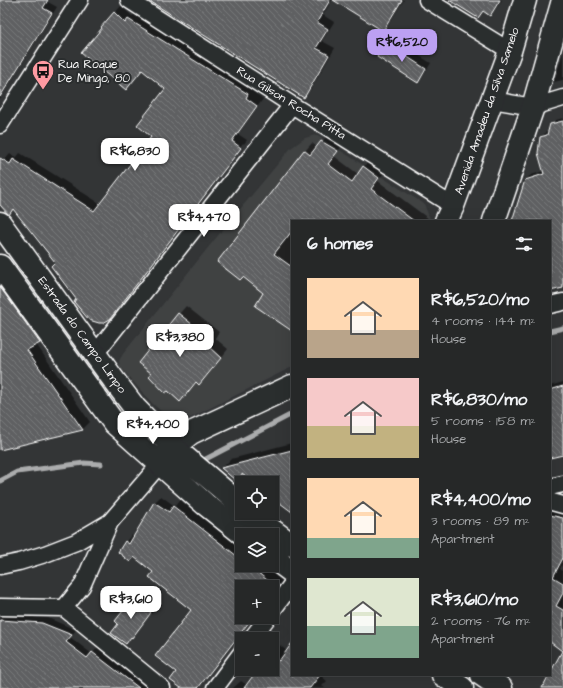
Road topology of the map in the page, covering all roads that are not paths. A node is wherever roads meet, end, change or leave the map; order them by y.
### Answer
1 (80, 0) edge
2 (129, 0) edge
3 (427, 0) edge
4 (525, 0) edge
5 (563, 0) edge
6 (510, 51) junction
7 (563, 98) edge
8 (492, 100) junction
9 (292, 105) junction
10 (533, 107) junction
11 (0, 125) edge
12 (450, 213) edge
13 (494, 220) edge
14 (0, 223) edge
15 (0, 266) edge
16 (563, 302) edge
17 (551, 305) edge
18 (95, 354) junction
19 (291, 386) edge
20 (173, 447) junction
21 (160, 464) junction
22 (563, 484) edge
23 (551, 487) edge
24 (235, 500) edge
25 (551, 502) edge
26 (563, 505) edge
27 (260, 520) edge
28 (110, 522) junction
29 (235, 528) edge
30 (291, 544) edge
31 (279, 562) edge
32 (0, 566) edge
33 (291, 571) edge
34 (291, 585) edge
35 (279, 602) edge
36 (0, 607) edge
37 (64, 608) junction
38 (263, 624) edge
39 (256, 632) edge
40 (235, 661) edge
41 (444, 676) edge
42 (483, 676) edge
43 (162, 688) edge
44 (215, 688) edge
45 (462, 688) edge
46 (501, 688) edge

1 - 11 street
2 - 9 street, Rua Gilson Rocha Pitta
3 - 6 street
4 - 6 main road, Avenida Amadeu da Silva Samelo
5 - 10 main road
6 - 8 main road, Avenida Amadeu da Silva Samelo
7 - 10 street
8 - 10 street
8 - 12 main road, Avenida Amadeu da Silva Samelo
9 - 12 street, Rua Gilson Rocha Pitta
9 - 18 street
10 - 13 main road
14 - 18 main road, Estrada do Campo Limpo
15 - 21 main road
16 - 17 street
18 - 20 main road, Estrada do Campo Limpo
19 - 20 main road
20 - 21 main road
20 - 24 main road, Estrada do Campo Limpo
21 - 28 street
21 - 29 main road
22 - 23 street
25 - 26 street
27 - 30 main road
28 - 32 street
28 - 37 street
31 - 33 main road
34 - 35 street
36 - 37 street
37 - 43 street
38 - 39 street
40 - 44 street
41 - 45 main road
42 - 46 main road

